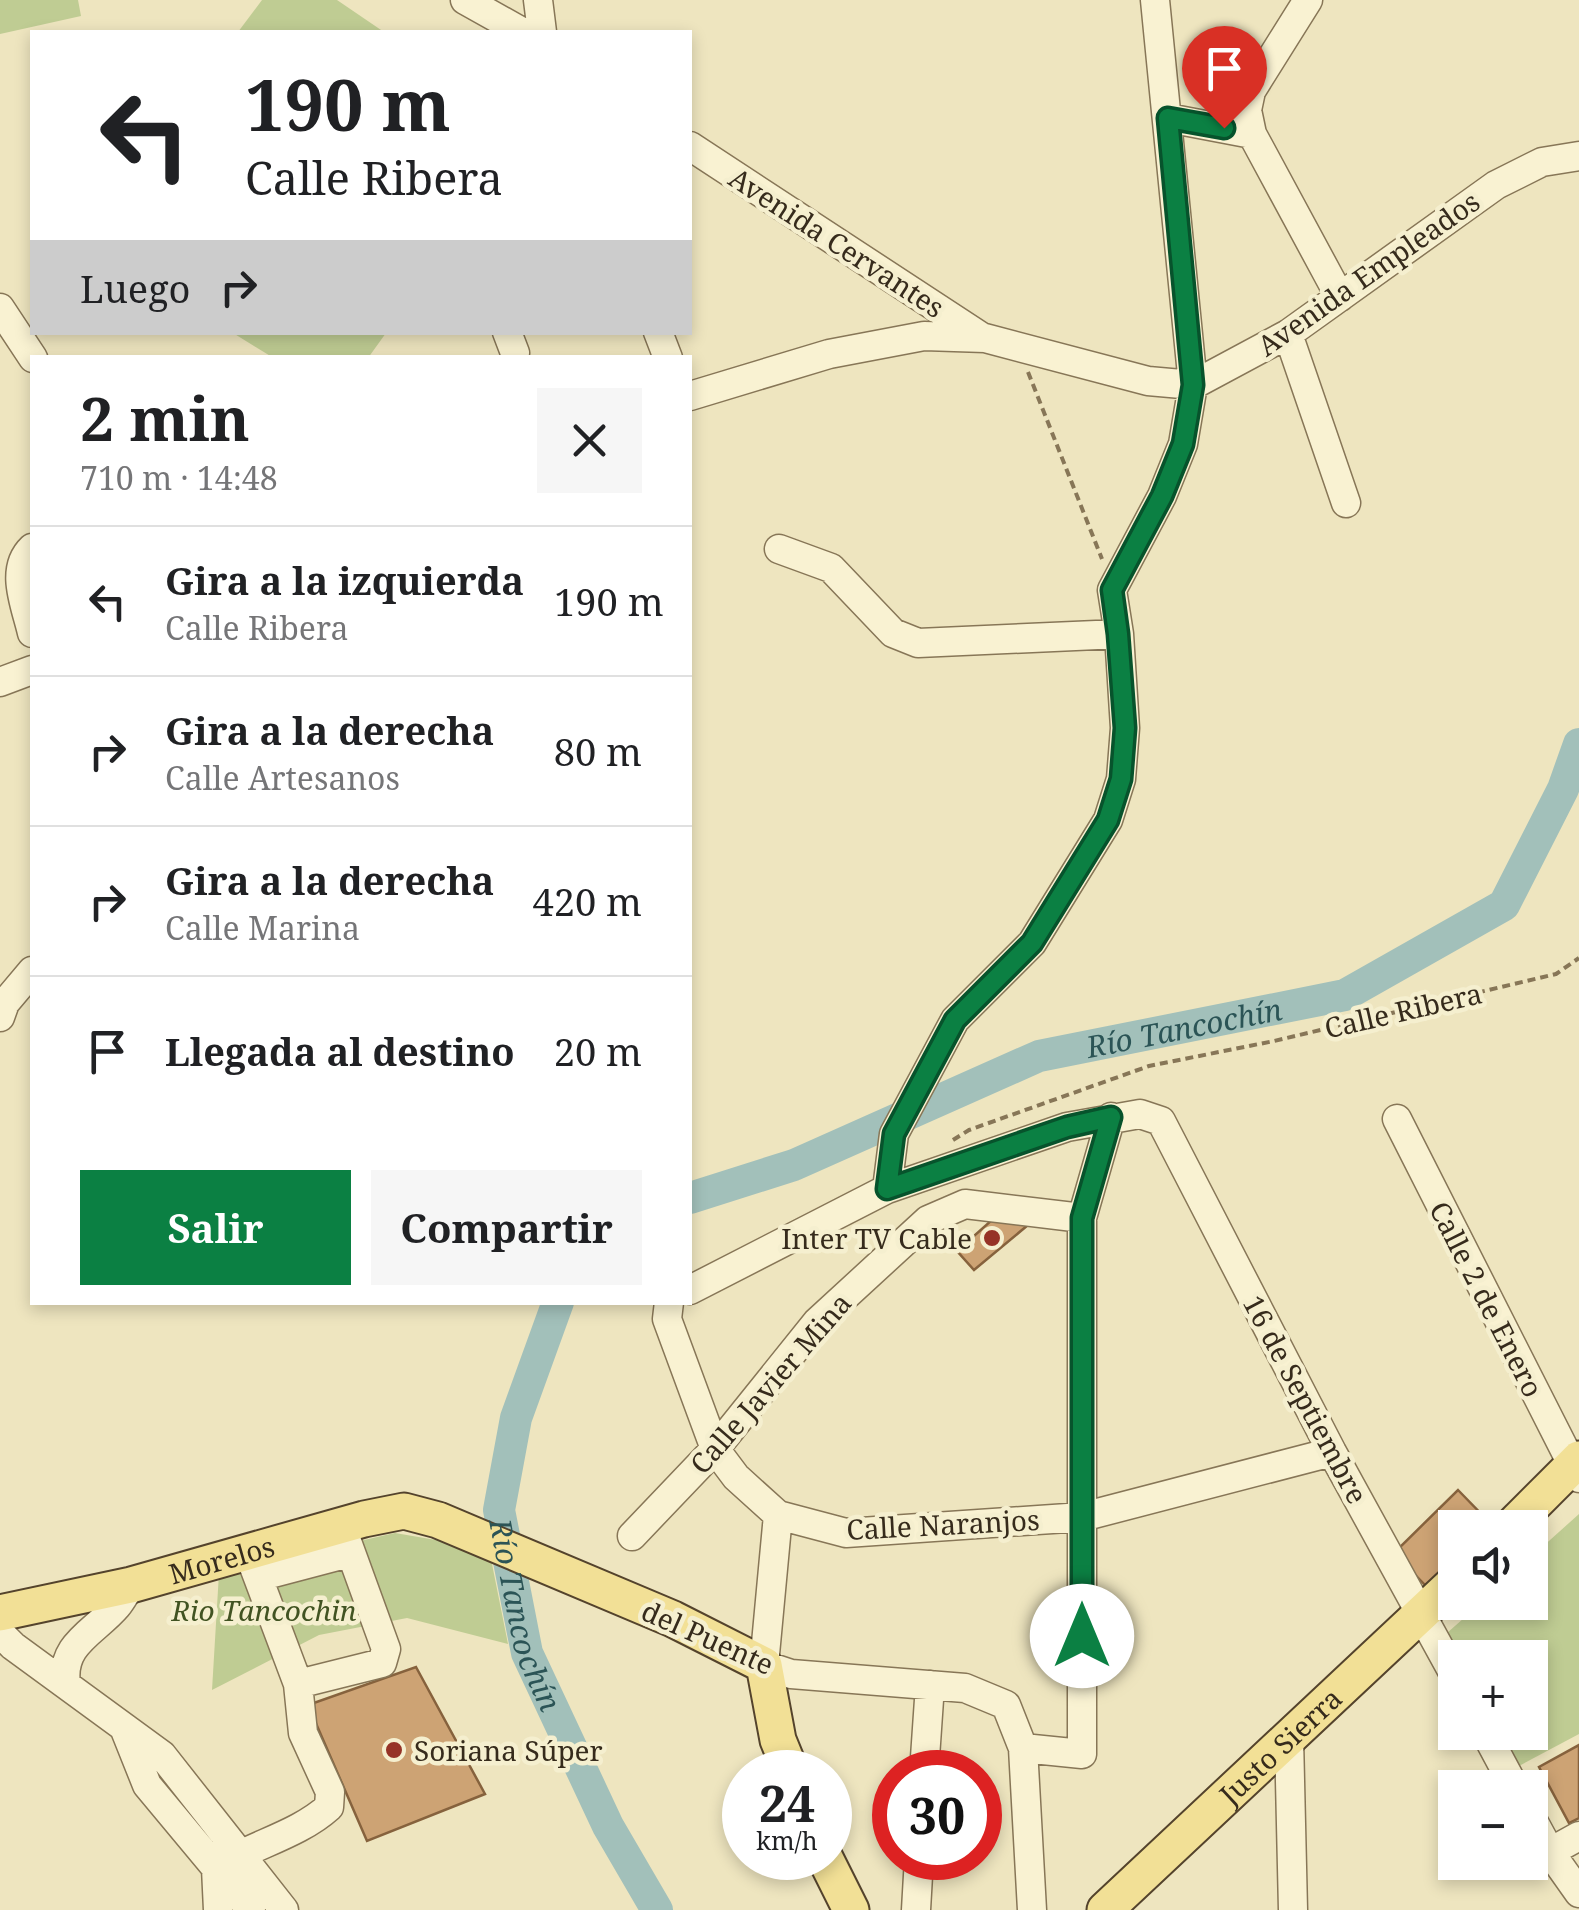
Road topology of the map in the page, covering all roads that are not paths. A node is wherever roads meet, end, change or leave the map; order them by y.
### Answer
1 (465, 0) edge
2 (538, 0) edge
3 (1155, 0) edge
4 (1308, 0) edge
5 (518, 30) edge
6 (542, 30) edge
7 (1168, 118) junction
8 (1252, 134) junction
9 (692, 147) edge
10 (1579, 156) edge
11 (1340, 297) junction
12 (0, 308) edge
13 (1288, 334) junction
14 (985, 338) junction
15 (31, 355) edge
16 (1193, 385) junction
17 (692, 395) edge
18 (1346, 503) dead end
19 (779, 548) dead end
20 (30, 551) edge
21 (30, 625) edge
22 (1118, 634) junction
23 (30, 671) edge
24 (0, 682) edge
25 (30, 973) edge
26 (2, 1000) edge
27 (1111, 1117) junction
28 (1397, 1120) dead end
29 (887, 1189) junction
30 (1082, 1218) junction
31 (692, 1289) edge
32 (668, 1311) edge
33 (715, 1449) junction
34 (1332, 1452) junction
35 (1577, 1468) edge
36 (1530, 1510) edge
37 (778, 1515) junction
38 (1082, 1517) junction
39 (438, 1520) joint
40 (632, 1536) dead end
41 (345, 1539) junction
42 (254, 1564) junction
43 (130, 1585) junction
44 (1438, 1599) edge
45 (0, 1612) edge
46 (1422, 1615) junction
47 (0, 1632) edge
48 (1438, 1645) edge
49 (764, 1665) junction
50 (66, 1684) junction
51 (298, 1684) junction
52 (930, 1685) junction
53 (124, 1729) junction
54 (1290, 1738) junction
55 (1024, 1748) junction
56 (782, 1750) edge
57 (926, 1750) edge
58 (1579, 1836) edge
59 (1548, 1848) edge
60 (241, 1852) junction
61 (1550, 1852) junction
62 (216, 1868) junction
63 (836, 1880) edge
64 (918, 1880) edge
65 (1579, 1893) edge
66 (218, 1910) edge
67 (251, 1910) edge
68 (284, 1910) edge
69 (851, 1910) edge
70 (916, 1910) edge
71 (1032, 1910) edge
72 (1105, 1910) edge
73 (1292, 1910) edge

1 - 5 street
2 - 6 street
3 - 7 street
4 - 8 street
7 - 8 street
7 - 16 street
8 - 11 street
9 - 14 street, Avenida Cervantes
10 - 11 street, Avenida Empleados
11 - 13 street, Avenida Empleados
12 - 15 street
13 - 16 street, Avenida Empleados
13 - 18 street
14 - 16 street
14 - 17 street
16 - 22 street
19 - 22 street
20 - 21 street
22 - 29 street
23 - 24 street
25 - 26 street
27 - 29 street
27 - 30 street
27 - 34 street, 16 de Septiembre
28 - 35 street, Calle 2 de Enero
29 - 31 street
30 - 33 street, Calle Javier Mina
30 - 38 street
32 - 33 street, Calle Naranjos
33 - 37 street, Calle Naranjos
33 - 40 street, Calle Javier Mina
34 - 38 street, Calle Naranjos
34 - 46 street, 16 de Septiembre
35 - 36 main road
37 - 38 street, Calle Naranjos
37 - 49 street
38 - 55 street
39 - 41 main road, Morelos
39 - 49 main road, del Puente
41 - 42 main road, Morelos
41 - 51 street
42 - 43 main road, Morelos
42 - 51 street
43 - 45 main road, Morelos
43 - 50 street
44 - 46 main road, Justo Sierra
46 - 48 street, 16 de Septiembre
46 - 54 main road, Justo Sierra
47 - 50 street
49 - 52 street, del Puente
49 - 56 main road
50 - 53 street
51 - 60 street
52 - 55 street, del Puente
52 - 57 street
53 - 60 street
53 - 62 street
54 - 72 main road, Justo Sierra
54 - 73 street
55 - 71 street
58 - 61 street
59 - 61 street
60 - 62 street
60 - 68 street
61 - 65 street
62 - 66 street
62 - 67 street
63 - 69 main road
64 - 70 street

